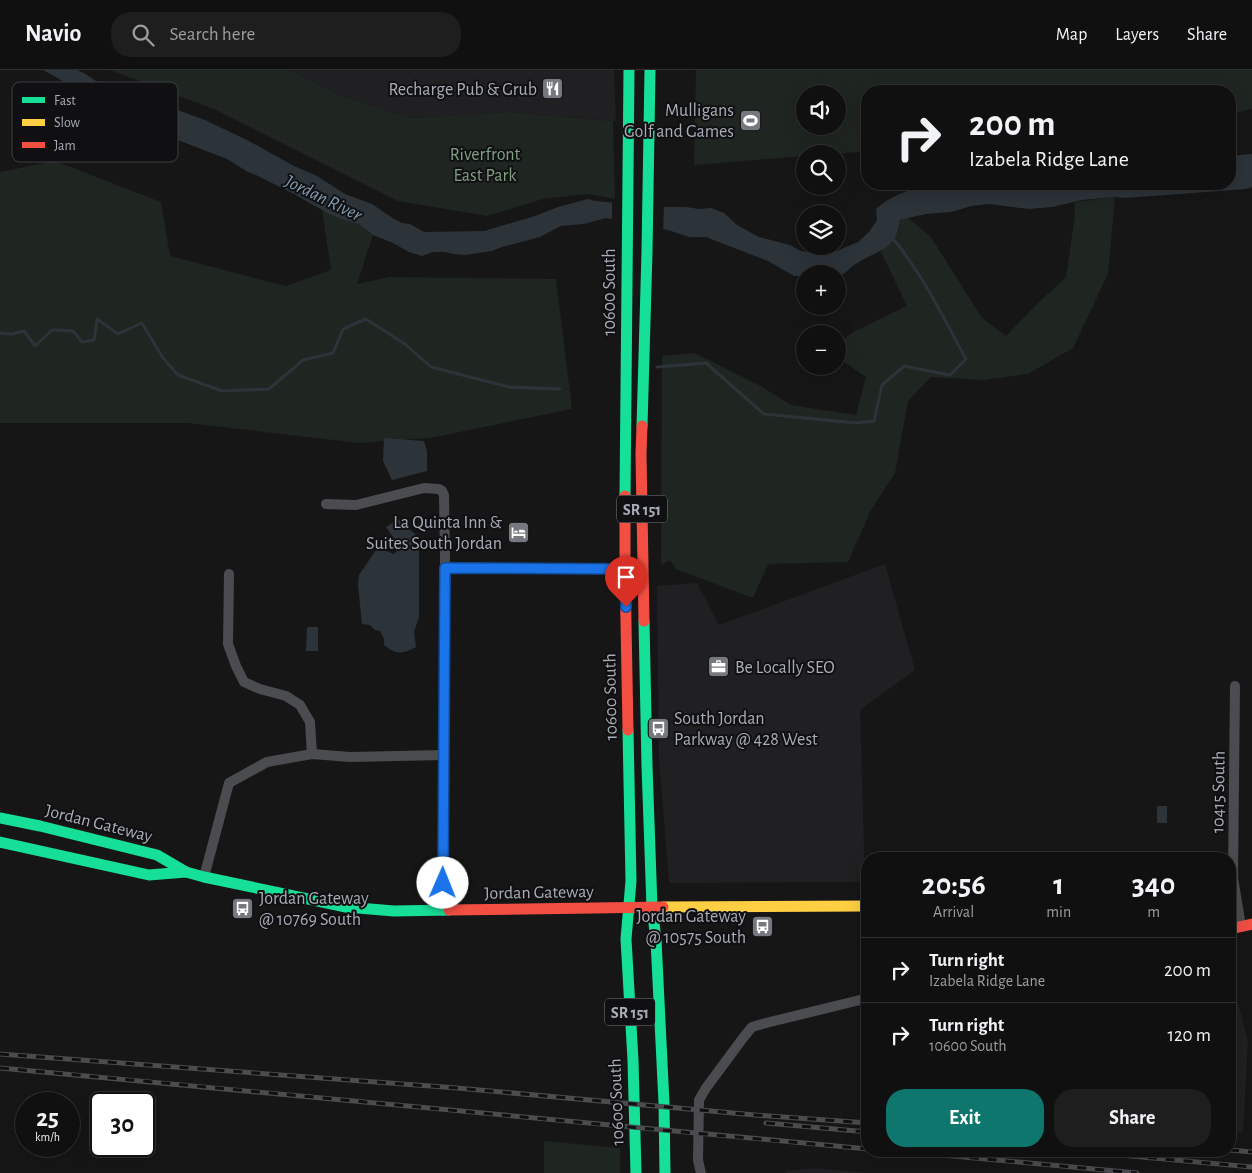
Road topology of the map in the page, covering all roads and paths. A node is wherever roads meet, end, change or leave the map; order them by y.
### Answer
1 (629, 70) edge
2 (650, 70) edge
3 (326, 504) dead end
4 (445, 568) junction
5 (625, 569) junction
6 (229, 574) dead end
7 (1235, 686) dead end
8 (312, 754) junction
9 (444, 755) junction
10 (0, 808) edge
11 (0, 818) edge
12 (25, 823) junction
13 (0, 842) edge
14 (1234, 852) edge
15 (186, 872) junction
16 (204, 877) junction
17 (1236, 892) edge
18 (861, 906) edge
19 (629, 907) junction
20 (652, 907) junction
21 (443, 911) junction
22 (1241, 926) edge
23 (861, 1000) edge
24 (636, 1173) edge
25 (665, 1173) edge
26 (701, 1173) edge

1 - 5 main road, 10600 South / SR 151
2 - 20 main road, 10600 South / SR 151
3 - 4 street
4 - 5 street
4 - 9 street
5 - 19 main road, 10600 South / SR 151
6 - 8 street
7 - 14 street, 10415 South
8 - 9 street
8 - 16 street
9 - 21 street
10 - 12 main road
11 - 12 main road, Jordan Gateway
12 - 15 main road, Jordan Gateway
13 - 15 main road, Jordan Gateway
15 - 16 main road, Jordan Gateway
16 - 21 main road, Jordan Gateway
17 - 22 street, 10415 South
18 - 20 main road, Jordan Gateway
19 - 20 main road, Jordan Gateway
19 - 21 main road, Jordan Gateway
19 - 24 main road, 10600 South / SR 151
20 - 25 main road, 10600 South / SR 151
23 - 26 street

